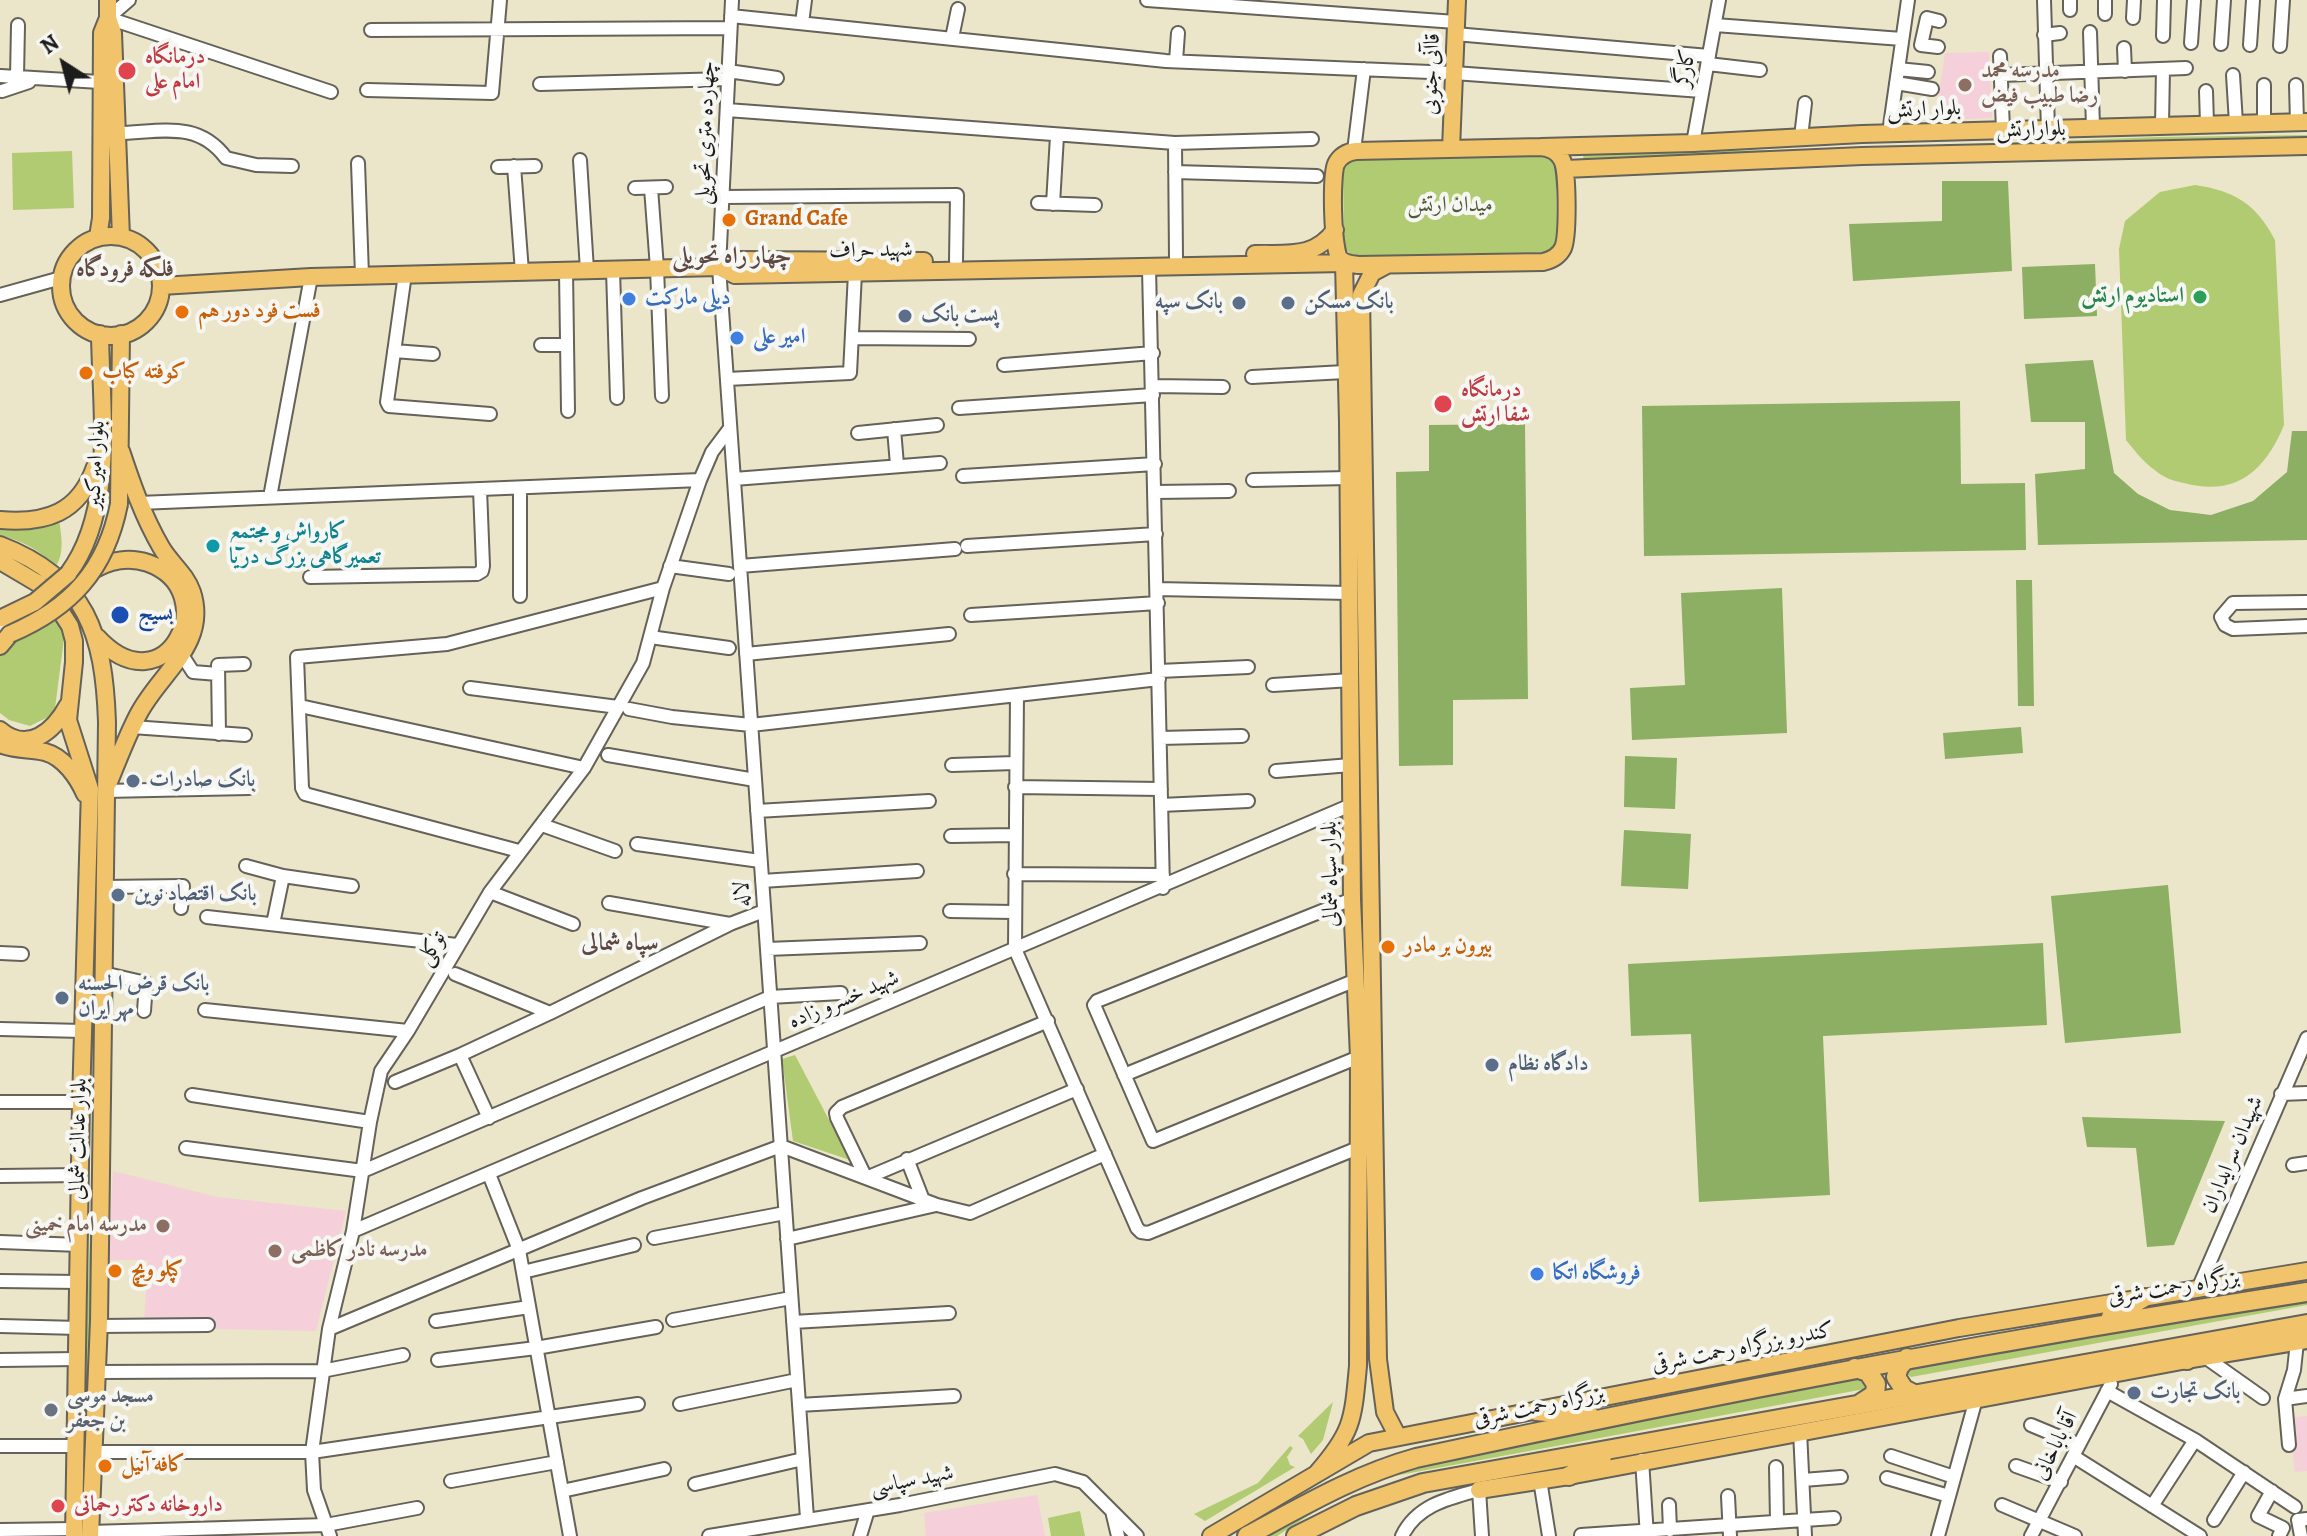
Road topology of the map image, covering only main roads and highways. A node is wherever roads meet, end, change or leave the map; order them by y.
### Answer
1 (108, 0) edge
2 (1457, 0) edge
3 (108, 18) junction
4 (2302, 122) edge
5 (1862, 134) junction
6 (2307, 146) edge
7 (1541, 147) junction
8 (1451, 149) junction
9 (1862, 156) junction
10 (1565, 169) junction
11 (1335, 230) junction
12 (98, 237) junction
13 (121, 237) junction
14 (1269, 259) junction
15 (1344, 263) junction
16 (1387, 265) junction
17 (792, 267) junction
18 (161, 286) junction
19 (1353, 295) junction
20 (100, 334) junction
21 (121, 334) junction
22 (101, 451) junction
23 (121, 451) junction
24 (0, 520) edge
25 (0, 545) edge
26 (1357, 546) junction
27 (0, 561) edge
28 (95, 569) junction
29 (1, 618) edge
30 (96, 636) junction
31 (3, 639) edge
32 (69, 703) junction
33 (0, 730) edge
34 (0, 744) edge
35 (105, 791) junction
36 (90, 804) junction
37 (1362, 945) junction
38 (81, 1214) junction
39 (100, 1214) junction
40 (2307, 1271) edge
41 (2307, 1292) edge
42 (2143, 1298) junction
43 (2102, 1323) junction
44 (2307, 1324) edge
45 (2302, 1341) edge
46 (2147, 1352) junction
47 (1907, 1358) junction
48 (2196, 1358) junction
49 (1855, 1368) junction
50 (1914, 1394) junction
51 (1383, 1402) junction
52 (1858, 1404) junction
53 (1354, 1408) junction
54 (1536, 1411) junction
55 (1609, 1417) junction
56 (1398, 1437) junction
57 (1612, 1451) junction
58 (1317, 1473) junction
59 (1569, 1476) junction
60 (1479, 1490) road end
61 (82, 1533) edge
62 (1211, 1536) edge
63 (1247, 1536) edge
64 (1296, 1536) edge

1 - 3 main road
2 - 8 main road, قاآنی جنوبی
3 - 12 main road
3 - 13 main road
4 - 5 main road, بلوار ارتش
5 - 7 main road, بلوار ارتش
5 - 9 main road
6 - 9 main road, بلوارارتش
7 - 8 main road
7 - 10 main road
8 - 11 main road
9 - 10 main road, بلوارارتش
10 - 16 main road
11 - 14 main road
11 - 15 main road
12 - 13 main road
12 - 20 main road
13 - 18 main road
14 - 15 main road, شهید حراف
14 - 17 main road
14 - 17 main road, شهید حراف
15 - 16 main road
15 - 19 main road, بلوار سپاه شمالی
16 - 19 main road
17 - 18 main road
18 - 21 main road
19 - 26 main road, بلوار سپاه شمالی
19 - 26 main road, بلوار سپاه شمالی
20 - 21 main road
20 - 22 main road, بلوار امیرکبیر
21 - 23 main road, بلوار امیرکبیر
22 - 24 main road
22 - 29 main road, بلوار امیرکبیر, bridge
23 - 28 main road, بلوار امیرکبیر, bridge
23 - 35 main road
25 - 30 main road
26 - 37 main road, بلوار سپاه شمالی
26 - 37 main road, بلوار سپاه شمالی
27 - 32 main road, بلوار عدالت شمالی
28 - 30 main road
28 - 31 main road, بلوار امیرکبیر, bridge
30 - 35 main road, بلوار عدالت شمالی
32 - 33 main road
32 - 36 main road, بلوار عدالت شمالی
34 - 36 main road
35 - 39 main road, بلوار عدالت شمالی
36 - 38 main road, بلوار عدالت شمالی
37 - 51 main road, بلوار سپاه شمالی
37 - 53 main road, بلوار سپاه شمالی
38 - 39 main road
38 - 61 main road, بلوار عدالت شمالی
39 - 61 main road, بلوار عدالت شمالی
40 - 42 main road, کندرو بزرگراه رحمت شرقی
41 - 43 highway, بزرگراه رحمت شرقی
42 - 43 highway
42 - 54 main road, کندرو بزرگراه رحمت شرقی
43 - 47 highway, بزرگراه رحمت شرقی
44 - 46 highway
45 - 48 main road
46 - 48 highway
46 - 50 highway
47 - 49 highway, بزرگراه رحمت شرقی
47 - 50 highway
48 - 59 main road
49 - 52 highway
49 - 55 highway, بزرگراه رحمت شرقی
50 - 52 highway
51 - 53 main road
51 - 56 main road, بلوار سپاه شمالی
52 - 57 highway
53 - 58 main road, بلوار سپاه شمالی
54 - 55 highway
54 - 56 main road, کندرو بزرگراه رحمت شرقی
55 - 63 highway, بزرگراه رحمت شرقی
56 - 58 main road, کندرو بزرگراه رحمت شرقی
57 - 59 highway
57 - 64 highway
58 - 62 main road, کندرو بزرگراه رحمت شرقی
59 - 60 main road

